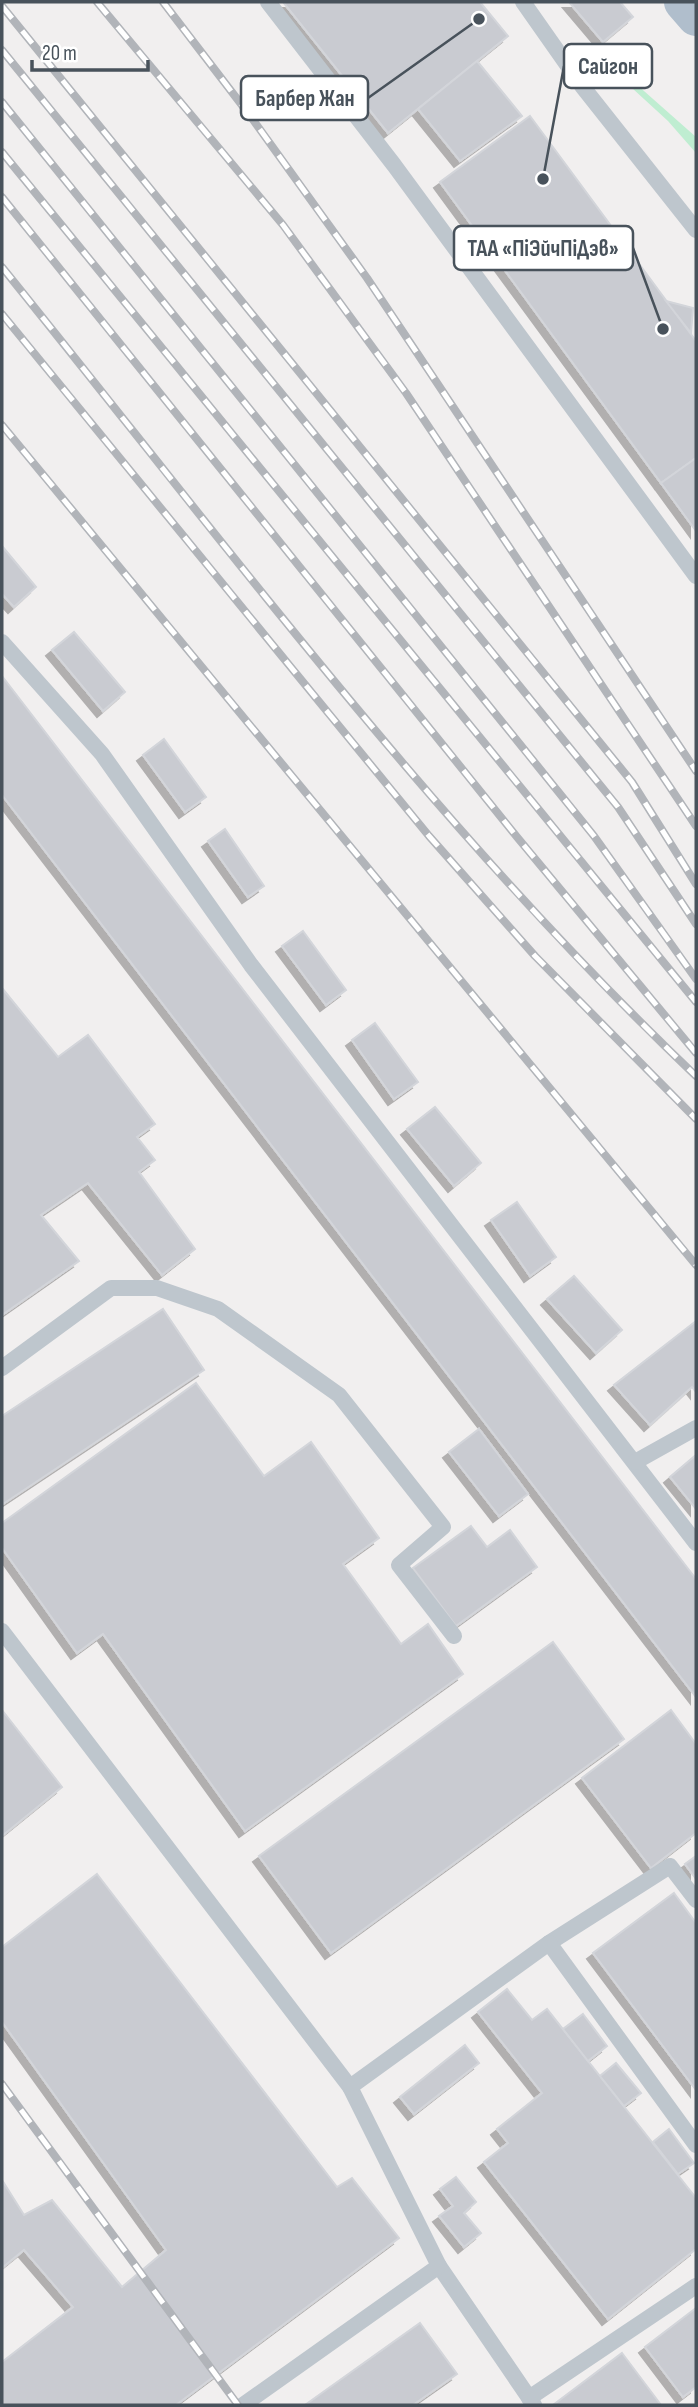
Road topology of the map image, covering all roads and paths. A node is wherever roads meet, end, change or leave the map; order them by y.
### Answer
1 (268, 2) edge
2 (523, 2) edge
3 (683, 2) edge
4 (696, 17) edge
5 (696, 230) edge
6 (696, 576) edge
7 (2, 642) edge
8 (2, 1368) edge
9 (696, 1428) edge
10 (635, 1462) junction
11 (696, 1544) edge
12 (2, 1631) edge
13 (454, 1636) dead end
14 (696, 1900) edge
15 (549, 1942) junction
16 (349, 2087) junction
17 (696, 2145) edge
18 (439, 2266) junction
19 (696, 2287) edge
20 (532, 2402) edge
21 (243, 2405) edge

1 - 6 lane
2 - 5 lane
3 - 4 main road
7 - 10 lane
8 - 13 lane
9 - 10 lane
10 - 11 lane
12 - 16 lane
14 - 15 lane
15 - 16 lane
15 - 17 lane
16 - 18 lane
18 - 20 lane
18 - 21 lane
19 - 20 lane

